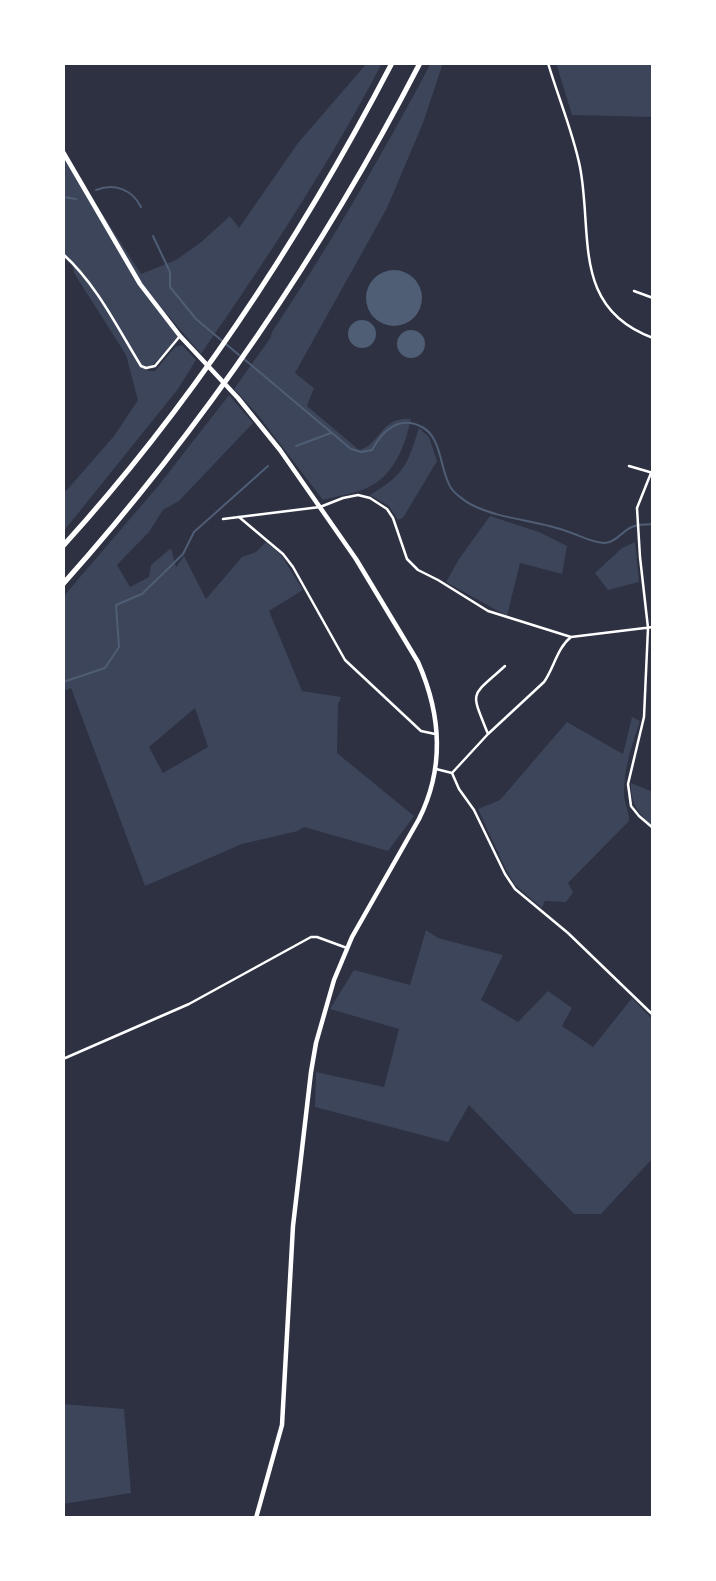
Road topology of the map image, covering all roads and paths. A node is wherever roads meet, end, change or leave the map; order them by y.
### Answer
1 (392, 63) edge
2 (420, 63) edge
3 (548, 63) edge
4 (63, 152) edge
5 (63, 254) edge
6 (634, 291) dead end
7 (653, 298) edge
8 (180, 336) junction
9 (653, 338) edge
10 (629, 466) dead end
11 (652, 473) edge
12 (320, 507) junction
13 (238, 516) junction
14 (223, 519) dead end
15 (63, 546) edge
16 (63, 584) edge
17 (653, 627) edge
18 (648, 628) junction
19 (571, 636) junction
20 (505, 666) dead end
21 (438, 734) junction
22 (488, 734) junction
23 (436, 769) junction
24 (452, 773) junction
25 (653, 828) edge
26 (347, 948) junction
27 (653, 1015) edge
28 (63, 1059) edge
29 (257, 1518) edge

1 - 15 highway
2 - 16 highway
3 - 9 street
4 - 8 main road
5 - 8 street
6 - 7 street
8 - 12 main road
10 - 11 street
11 - 18 street
12 - 13 street
12 - 19 street
12 - 21 main road
13 - 14 street
13 - 21 street
17 - 18 street
18 - 19 street
18 - 25 street
19 - 22 street
20 - 22 street
21 - 23 main road
22 - 24 street
23 - 24 street
23 - 26 main road
24 - 27 street
26 - 28 street
26 - 29 main road

